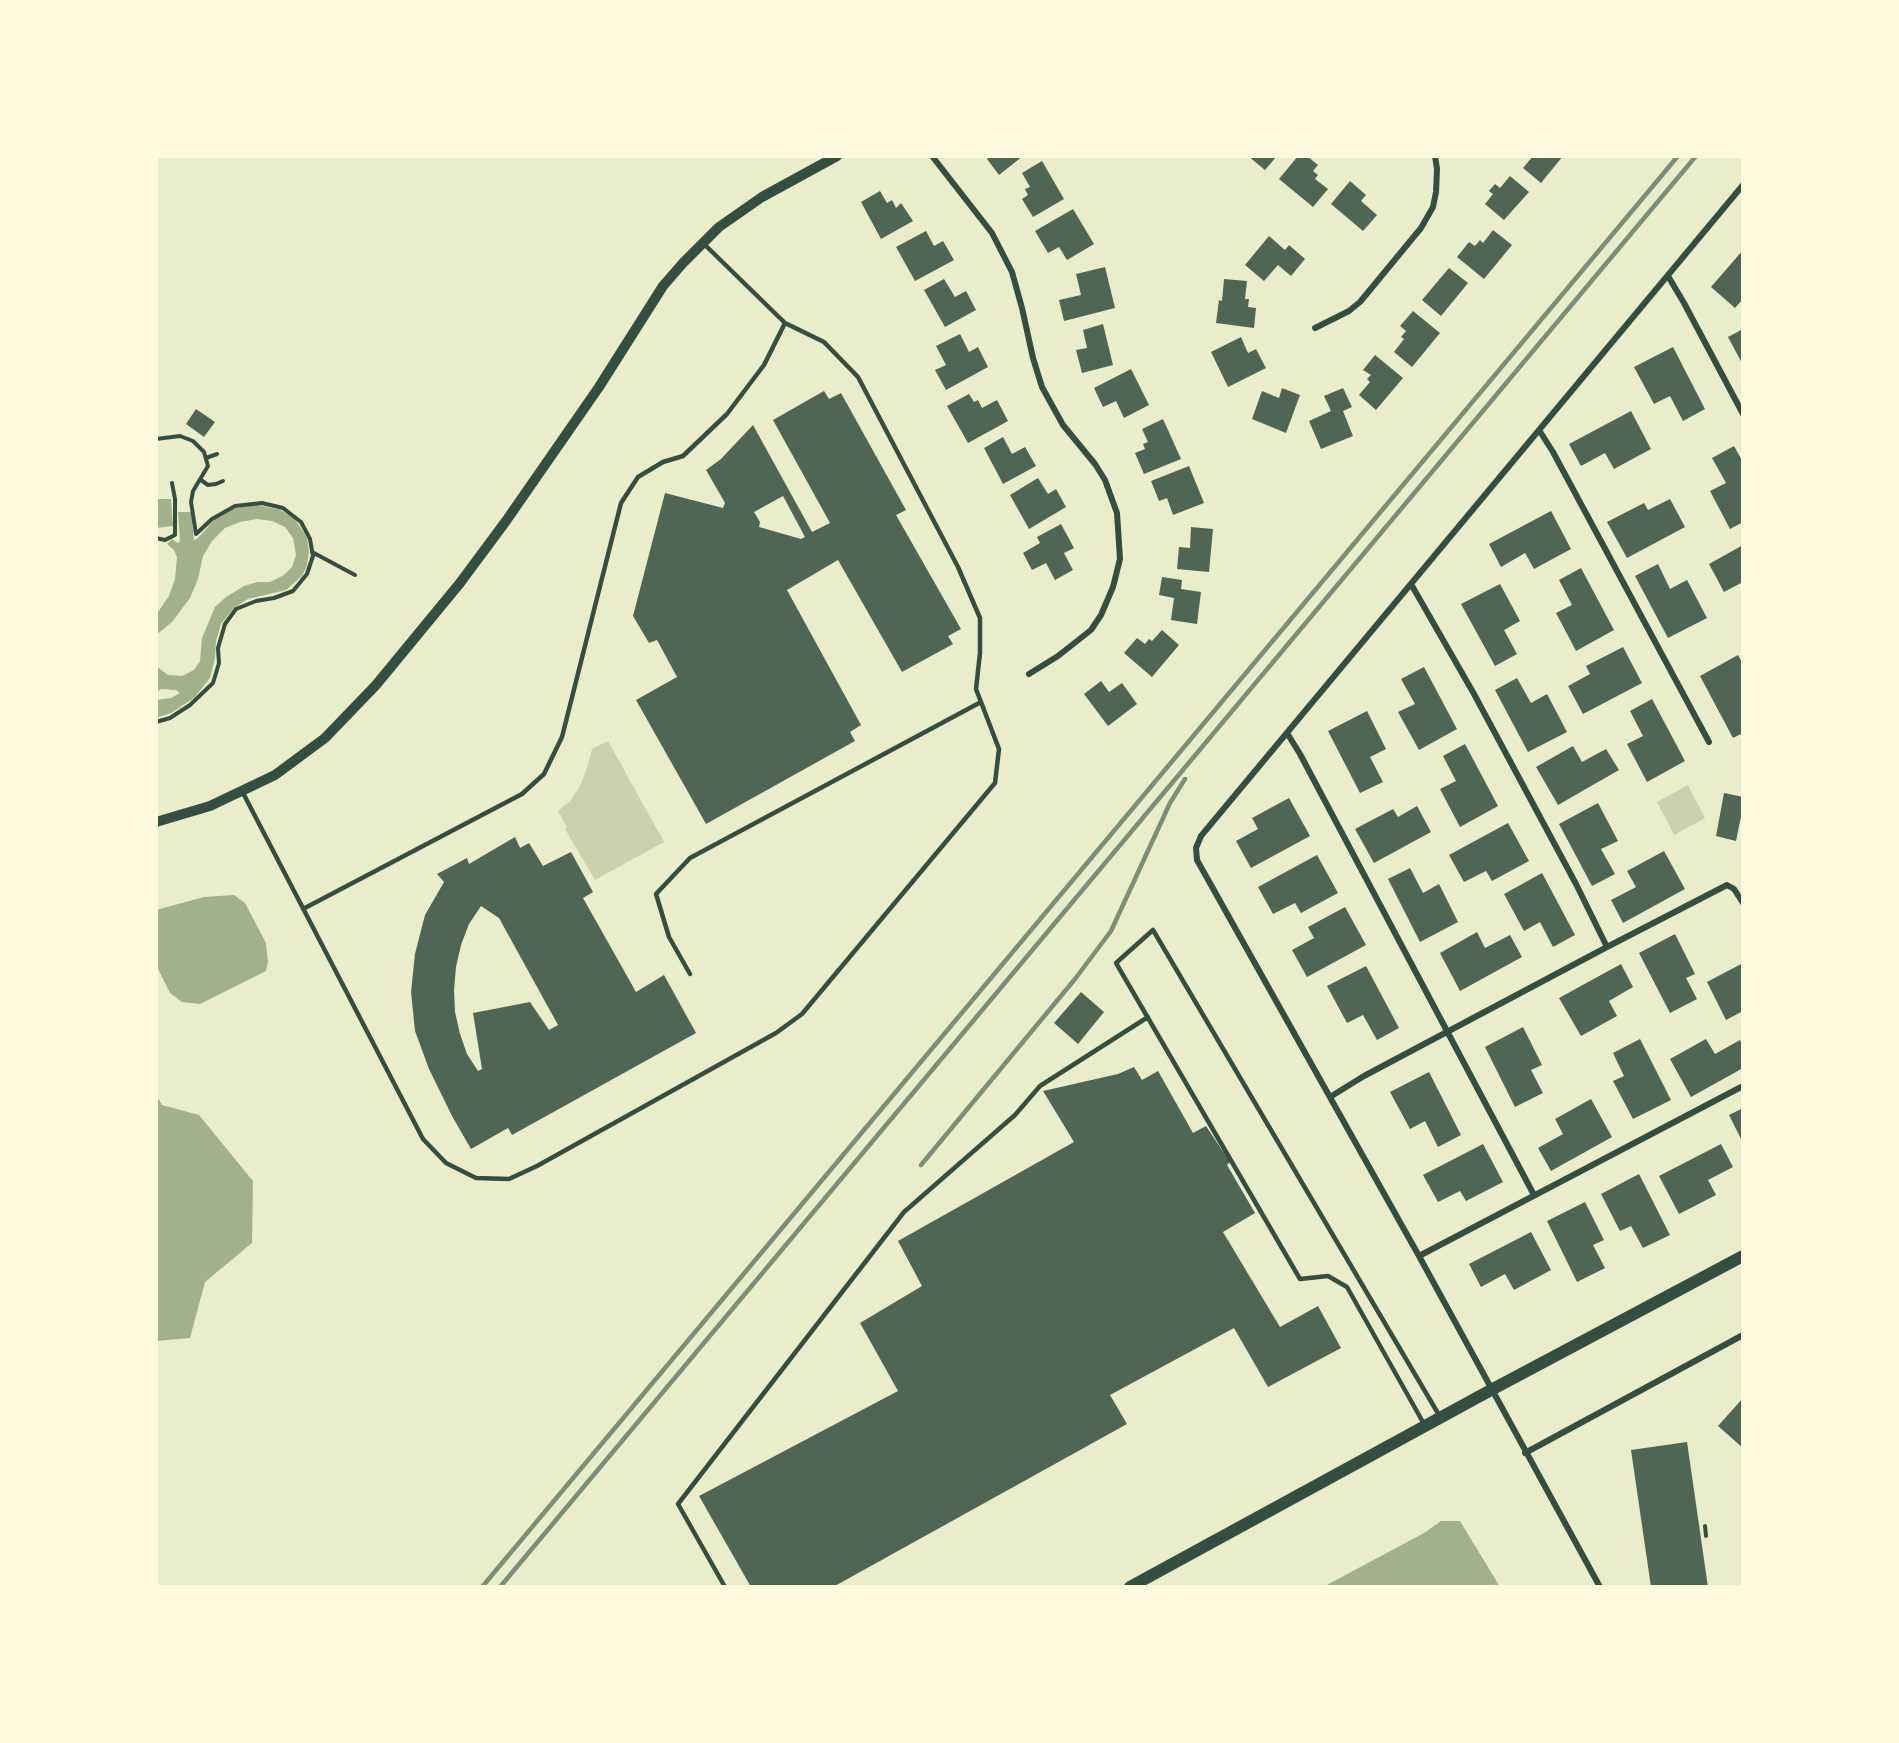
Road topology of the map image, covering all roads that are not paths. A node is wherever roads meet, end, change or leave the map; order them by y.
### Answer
1 (837, 156) edge
2 (932, 156) edge
3 (1435, 156) edge
4 (1743, 185) edge
5 (703, 243) junction
6 (1668, 276) junction
7 (785, 323) junction
8 (1315, 328) dead end
9 (1743, 414) edge
10 (1539, 430) junction
11 (1412, 584) junction
12 (1029, 674) dead end
13 (981, 702) junction
14 (1287, 733) junction
15 (1709, 742) dead end
16 (242, 791) junction
17 (156, 822) edge
18 (1743, 903) edge
19 (303, 909) junction
20 (1607, 947) junction
21 (690, 974) dead end
22 (1148, 1017) junction
23 (1447, 1033) junction
24 (1743, 1086) edge
25 (1330, 1098) junction
26 (1534, 1195) junction
27 (1419, 1256) junction
28 (1743, 1256) edge
29 (1743, 1335) edge
30 (1491, 1390) junction
31 (1440, 1418) junction
32 (1425, 1426) junction
33 (1525, 1453) junction
34 (725, 1587) edge
35 (1130, 1587) edge
36 (1600, 1587) edge

1 - 5 street
2 - 12 street
3 - 8 street
4 - 6 street
5 - 7 lane
5 - 16 street
6 - 9 street
6 - 10 street
7 - 13 lane
7 - 19 lane
10 - 11 street
10 - 15 street
11 - 14 street
11 - 20 street
13 - 19 lane
13 - 21 lane
14 - 23 street
14 - 25 street
16 - 17 street
16 - 19 lane
18 - 20 street
20 - 23 street
22 - 31 lane
22 - 32 lane
22 - 34 lane
23 - 25 street
23 - 26 street
24 - 26 street
25 - 27 street
26 - 27 street
27 - 30 street
28 - 30 main road
29 - 33 street
30 - 31 main road
30 - 33 street
31 - 32 main road
32 - 35 main road
33 - 36 street

